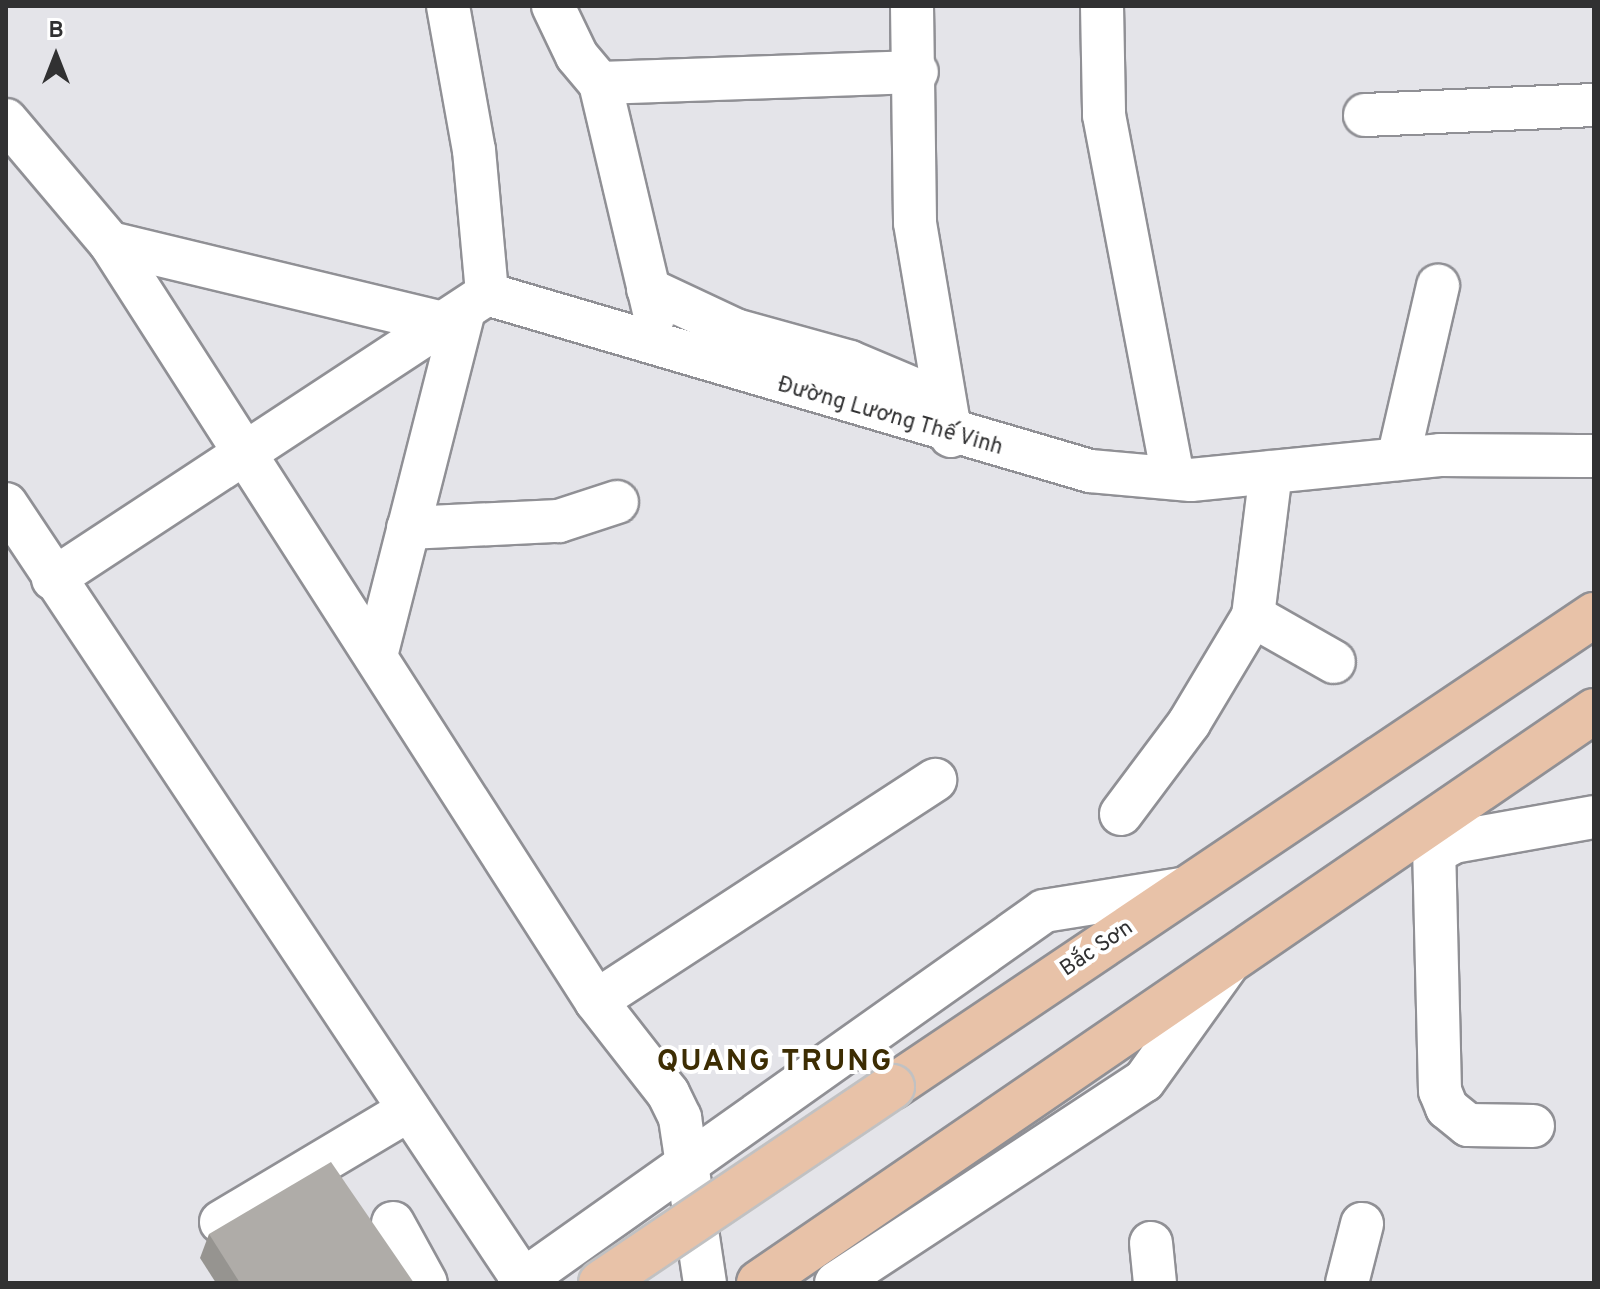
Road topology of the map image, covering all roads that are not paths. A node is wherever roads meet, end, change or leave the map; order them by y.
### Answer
1 (448, 6) edge
2 (553, 6) edge
3 (912, 6) edge
4 (1102, 6) edge
5 (917, 72) junction
6 (600, 83) junction
7 (1594, 105) edge
8 (1365, 115) dead end
9 (6, 120) edge
10 (110, 243) junction
11 (1438, 286) dead end
12 (648, 289) junction
13 (465, 309) junction
14 (663, 350) junction
15 (947, 418) junction
16 (246, 453) junction
17 (1594, 456) edge
18 (1398, 459) junction
19 (1271, 472) junction
20 (1173, 478) junction
21 (617, 502) dead end
22 (6, 504) edge
23 (408, 528) junction
24 (53, 579) junction
25 (1594, 615) edge
26 (1253, 616) junction
27 (377, 652) junction
28 (1334, 662) dead end
29 (1594, 711) edge
30 (935, 780) dead end
31 (1121, 814) dead end
32 (1594, 817) edge
33 (1187, 888) junction
34 (1230, 961) junction
35 (596, 1001) junction
36 (409, 1110) junction
37 (1533, 1126) dead end
38 (686, 1169) junction
39 (221, 1222) dead end
40 (393, 1223) dead end
41 (1362, 1224) dead end
42 (522, 1282) edge
43 (426, 1283) edge
44 (601, 1283) edge
45 (705, 1283) edge
46 (759, 1283) edge
47 (836, 1283) edge
48 (1347, 1283) edge

1 - 13 street
2 - 6 street
3 - 5 street
4 - 20 street
5 - 6 street
5 - 15 street
6 - 12 street
7 - 8 street
9 - 10 street
10 - 13 street, Đường Lương Thế Vinh
10 - 16 street
11 - 18 street
12 - 14 street
12 - 15 street
13 - 14 street, Đường Lương Thế Vinh
13 - 16 street
13 - 23 street
14 - 15 street, Đường Lương Thế Vinh
15 - 20 street, Đường Lương Thế Vinh
16 - 24 street
16 - 27 street
17 - 18 street, Đường Lương Thế Vinh
18 - 19 street, Đường Lương Thế Vinh
19 - 20 street, Đường Lương Thế Vinh
19 - 26 street
21 - 23 street
22 - 24 street
23 - 27 street
24 - 36 street
25 - 33 main road, Bắc Sơn
26 - 28 street
26 - 31 street
27 - 35 street
29 - 34 main road
30 - 35 street
32 - 37 street
33 - 38 street
33 - 44 main road, Bắc Sơn, bridge
34 - 46 main road
34 - 47 street
35 - 38 street
36 - 39 street
36 - 42 street
38 - 42 street
38 - 45 street
40 - 43 street
41 - 48 street

